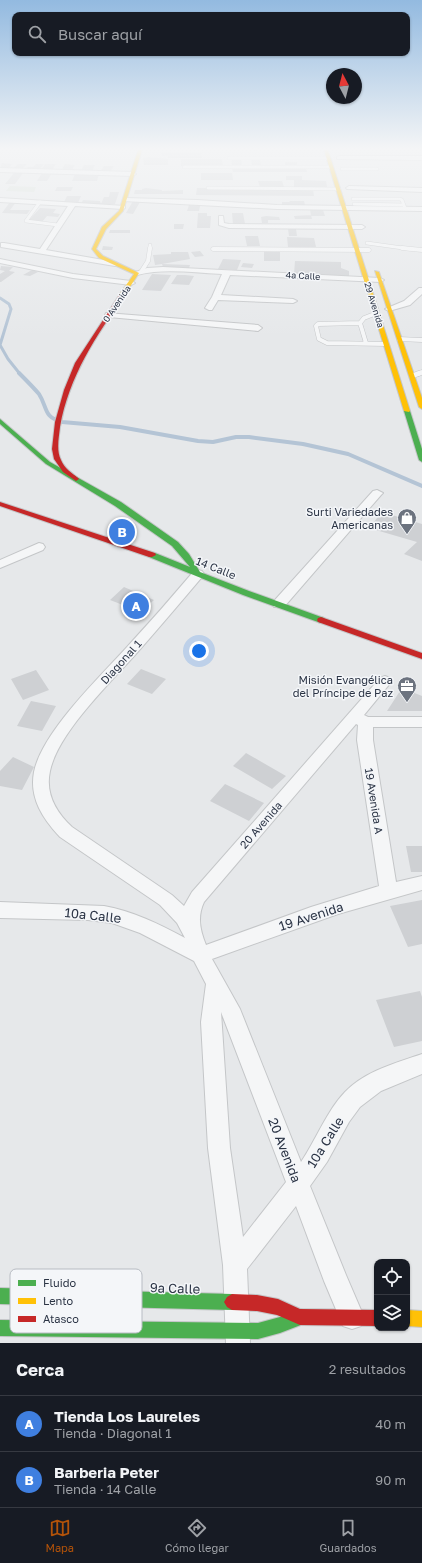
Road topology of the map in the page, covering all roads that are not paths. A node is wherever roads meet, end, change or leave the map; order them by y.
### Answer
1 (32, 213) edge
2 (67, 213) edge
3 (119, 213) edge
4 (345, 213) edge
5 (357, 213) edge
6 (221, 217) dead end
7 (58, 225) junction
8 (349, 227) junction
9 (362, 227) junction
10 (4, 245) dead end
11 (150, 245) dead end
12 (213, 249) dead end
13 (357, 250) junction
14 (422, 250) edge
15 (42, 251) junction
16 (370, 253) junction
17 (0, 261) edge
18 (114, 264) junction
19 (139, 272) junction
20 (227, 272) junction
21 (366, 279) junction
22 (380, 280) junction
23 (131, 282) junction
24 (422, 290) edge
25 (216, 297) junction
26 (293, 301) dead end
27 (209, 308) dead end
28 (389, 309) junction
29 (376, 313) junction
30 (109, 315) junction
31 (360, 323) junction
32 (258, 328) dead end
33 (399, 339) junction
34 (422, 340) edge
35 (366, 344) junction
36 (386, 344) junction
37 (422, 372) edge
38 (412, 376) junction
39 (419, 391) edge
40 (422, 407) edge
41 (0, 421) edge
42 (422, 460) edge
43 (76, 479) junction
44 (377, 494) dead end
45 (0, 504) edge
46 (39, 547) dead end
47 (0, 564) edge
48 (198, 574) junction
49 (280, 604) junction
50 (422, 656) edge
51 (385, 681) dead end
52 (360, 719) junction
53 (422, 722) edge
54 (422, 883) edge
55 (389, 891) junction
56 (0, 910) edge
57 (192, 935) junction
58 (201, 954) junction
59 (215, 984) junction
60 (422, 1064) edge
61 (298, 1184) junction
62 (235, 1265) junction
63 (0, 1296) edge
64 (10, 1296) edge
65 (142, 1300) edge
66 (247, 1303) junction
67 (300, 1317) junction
68 (352, 1317) junction
69 (374, 1318) edge
70 (410, 1318) edge
71 (422, 1319) edge
72 (0, 1328) edge
73 (10, 1328) edge
74 (138, 1333) edge
75 (248, 1337) edge

1 - 7 lane
2 - 7 street
3 - 18 street, 0 Avenida
4 - 8 street, 29 Avenida
5 - 9 street, 29 Avenida
6 - 8 street
7 - 15 street
8 - 9 street
8 - 13 street, 29 Avenida
9 - 16 street, 29 Avenida
10 - 15 street
11 - 19 lane
12 - 13 lane
13 - 16 lane
13 - 21 street, 29 Avenida
14 - 16 lane
15 - 18 street
16 - 22 street, 29 Avenida
17 - 23 street
18 - 19 street, 0 Avenida
19 - 20 street, 4a Calle
19 - 23 street, 0 Avenida
20 - 21 street, 4a Calle
20 - 25 street
21 - 22 street, 4a Calle
21 - 29 street, 29 Avenida
22 - 28 street, 29 Avenida
23 - 30 street, 0 Avenida
24 - 28 street
25 - 26 street
25 - 27 street
28 - 33 street, 29 Avenida
29 - 31 lane
29 - 36 street, 29 Avenida
30 - 32 street
30 - 43 street, 0 Avenida
31 - 35 lane
31 - 35 lane
33 - 34 lane
33 - 38 street, 29 Avenida
35 - 36 lane
36 - 42 street, 29 Avenida
37 - 38 lane
38 - 39 street, 29 Avenida
39 - 40 street, 29 Avenida
41 - 43 street
43 - 48 street
44 - 49 street
45 - 48 street, 14 Calle
46 - 47 street
48 - 49 street, 14 Calle
48 - 57 street, Diagonal 1
49 - 50 street, 14 Calle
51 - 52 street, 20 Avenida
52 - 53 street
52 - 55 street, 19 Avenida A
52 - 57 street, 20 Avenida
54 - 55 street, 19 Avenida
55 - 58 street, 19 Avenida
56 - 58 street, 10a Calle
57 - 58 street, 20 Avenida
58 - 59 street, 20 Avenida
59 - 61 street, 20 Avenida
59 - 62 street
60 - 61 street, 10a Calle
61 - 62 street, 10a Calle
61 - 68 street, 20 Avenida
62 - 66 street
63 - 64 street, 9a Calle
65 - 66 street, 9a Calle
66 - 67 street, 9a Calle
66 - 75 street
67 - 68 street, 9a Calle
67 - 75 street, 9a Calle
68 - 69 street, 9a Calle
70 - 71 street
72 - 73 street, 9a Calle
74 - 75 street, 9a Calle

